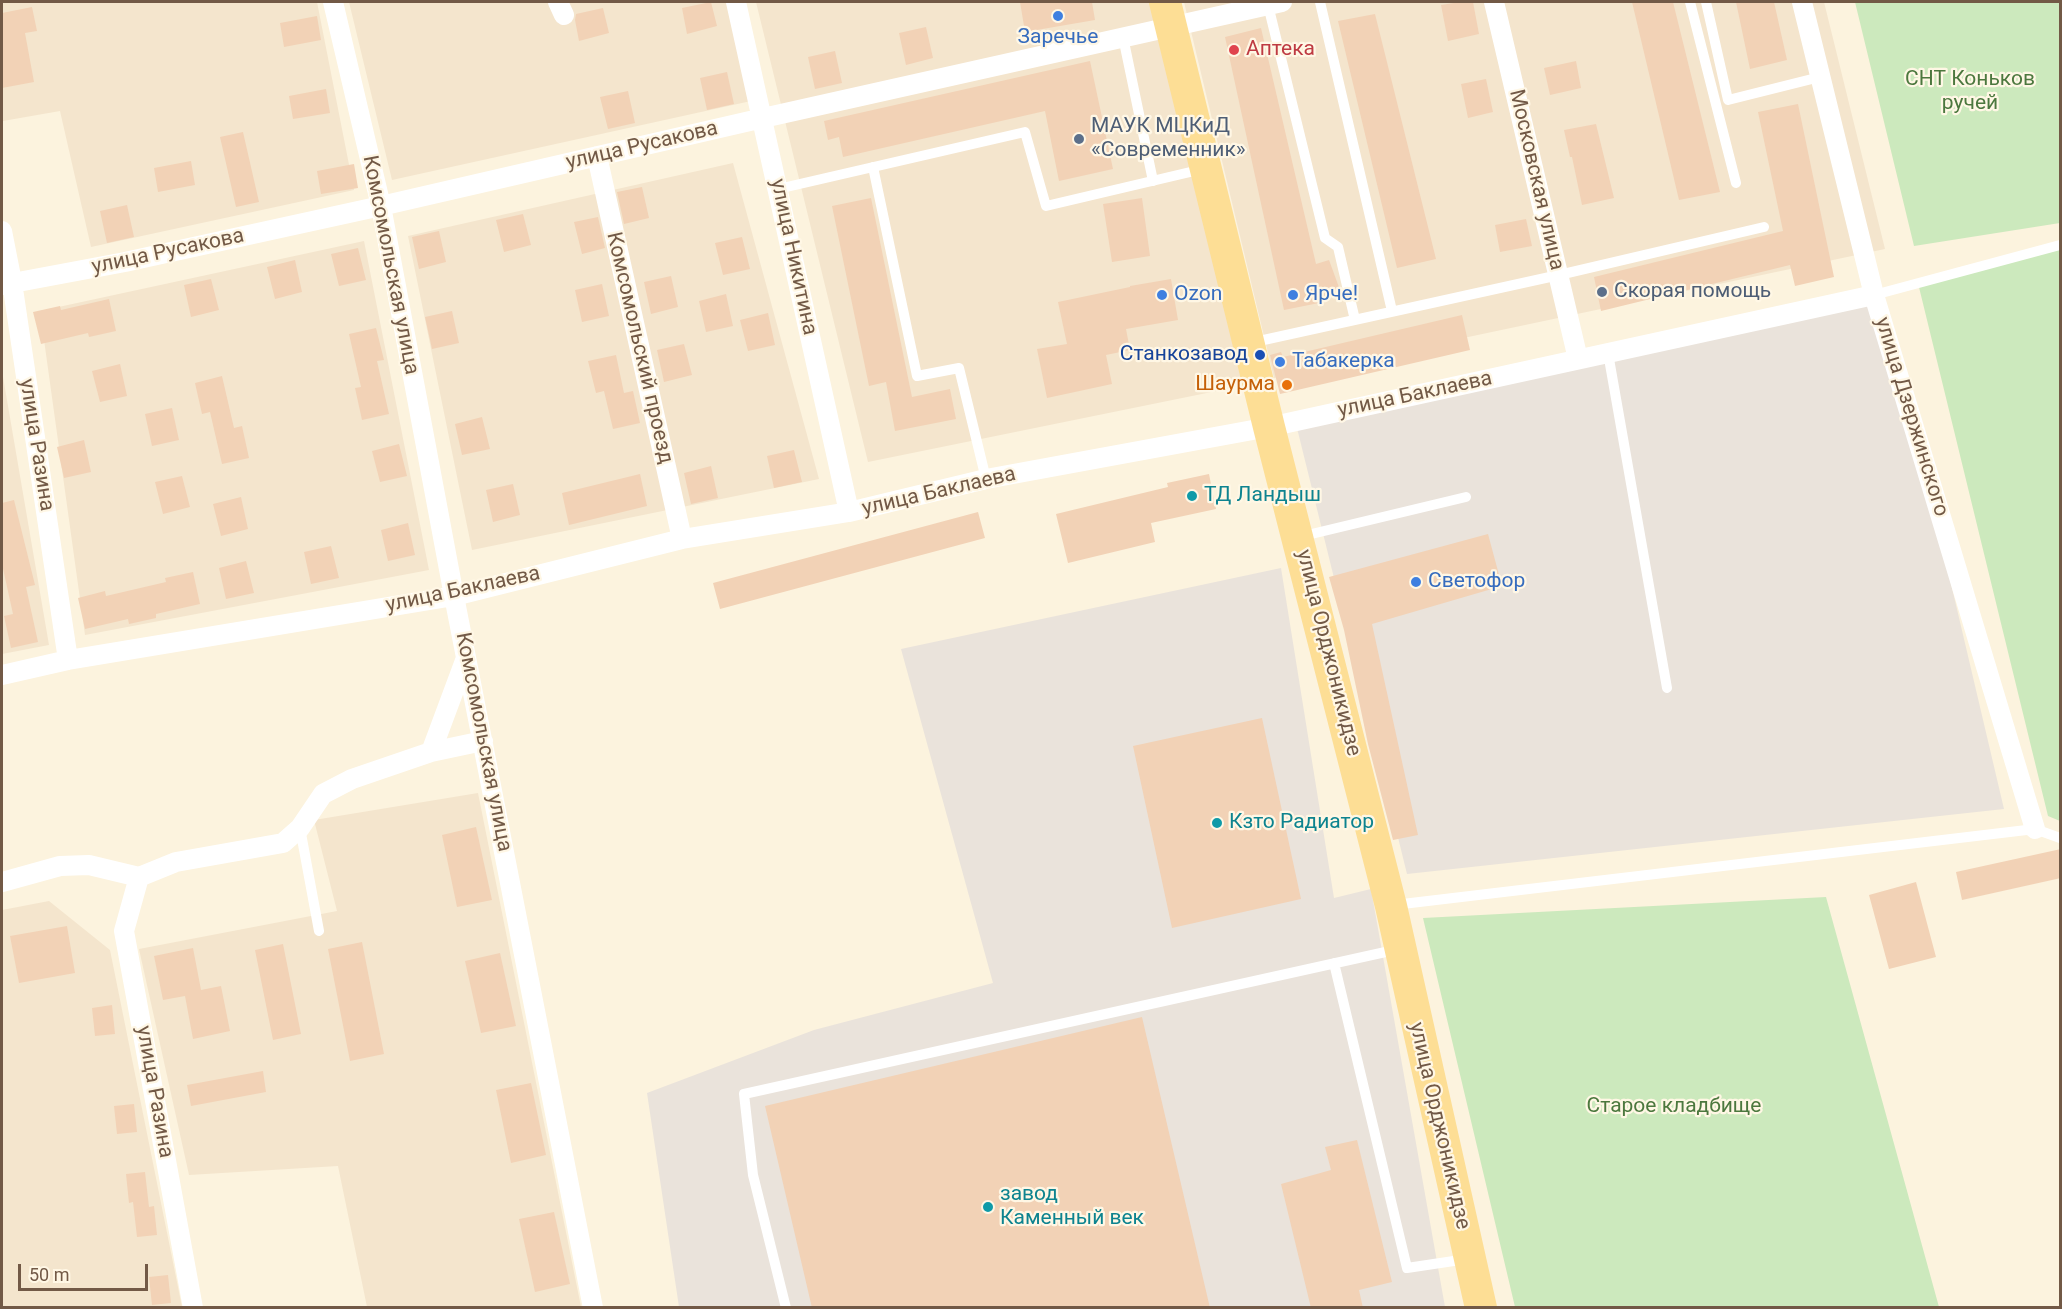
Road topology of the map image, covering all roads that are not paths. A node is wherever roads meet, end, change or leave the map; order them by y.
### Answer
1 (333, 2) edge
2 (736, 2) edge
3 (1320, 2) edge
4 (1494, 2) edge
5 (1690, 2) edge
6 (1706, 2) edge
7 (1802, 2) edge
8 (1275, 3) edge
9 (1168, 13) edge
10 (1123, 37) junction
11 (1820, 77) junction
12 (763, 118) junction
13 (597, 156) junction
14 (873, 167) junction
15 (1207, 169) junction
16 (1153, 181) junction
17 (1736, 183) dead end
18 (778, 189) junction
19 (381, 207) junction
20 (1764, 227) dead end
21 (2, 231) edge
22 (2061, 245) edge
23 (1559, 275) junction
24 (7, 283) edge
25 (1874, 295) junction
26 (1392, 311) junction
27 (1355, 320) junction
28 (1250, 343) junction
29 (1608, 353) junction
30 (1578, 359) junction
31 (1269, 427) junction
32 (986, 478) junction
33 (1466, 496) dead end
34 (849, 512) junction
35 (1299, 538) junction
36 (682, 539) junction
37 (454, 596) junction
38 (466, 658) junction
39 (68, 660) junction
40 (2, 675) edge
41 (1667, 688) dead end
42 (483, 741) junction
43 (431, 752) junction
44 (300, 828) junction
45 (2035, 829) junction
46 (2061, 838) edge
47 (139, 877) junction
48 (2, 882) edge
49 (1391, 906) junction
50 (319, 931) dead end
51 (1400, 948) junction
52 (1334, 963) junction
53 (1469, 1258) junction
54 (193, 1308) edge
55 (593, 1308) edge
56 (786, 1308) edge
57 (1480, 1308) edge

1 - 19 street, Комсомольская улица
2 - 12 street, улица Никитина
3 - 26 lane
4 - 23 street, Московская улица
5 - 17 lane
6 - 11 lane
7 - 11 street, улица Дзержинского
8 - 9 street, улица Русакова
8 - 27 lane
9 - 10 street, улица Русакова
9 - 15 main road, улица Орджоникидзе
10 - 12 street, улица Русакова
10 - 16 lane
11 - 25 street, улица Дзержинского
12 - 13 street, улица Русакова
12 - 18 street, улица Никитина
13 - 19 street, улица Русакова
13 - 36 street, Комсомольский проезд
14 - 16 lane
14 - 18 lane
14 - 32 lane
15 - 16 lane
15 - 28 main road, улица Орджоникидзе
18 - 34 street, улица Никитина
19 - 24 street, улица Русакова
19 - 37 street, Комсомольская улица
20 - 23 lane
21 - 24 street, улица Разина
22 - 25 lane
23 - 26 lane
23 - 30 street, Московская улица
24 - 39 street, улица Разина
25 - 29 street, улица Баклаева
25 - 45 street, улица Дзержинского
26 - 27 lane
27 - 28 lane
28 - 31 main road, улица Орджоникидзе
29 - 30 street, улица Баклаева
29 - 41 lane
30 - 31 street, улица Баклаева
31 - 32 street, улица Баклаева
31 - 35 main road, улица Орджоникидзе
32 - 34 street, улица Баклаева
33 - 35 lane
34 - 36 street, улица Баклаева
35 - 49 main road, улица Орджоникидзе
36 - 37 street, улица Баклаева
37 - 38 street, Комсомольская улица
37 - 39 street, улица Баклаева
38 - 42 street, Комсомольская улица
38 - 43 street
39 - 40 street, улица Баклаева
42 - 43 street
42 - 55 street, Комсомольская улица
43 - 44 street
44 - 47 street
44 - 50 lane
45 - 46 lane
45 - 49 lane
47 - 48 street
47 - 54 street, улица Разина
49 - 51 main road, улица Орджоникидзе
51 - 52 lane
51 - 53 main road, улица Орджоникидзе
52 - 53 lane
52 - 56 lane
53 - 57 main road, улица Орджоникидзе

